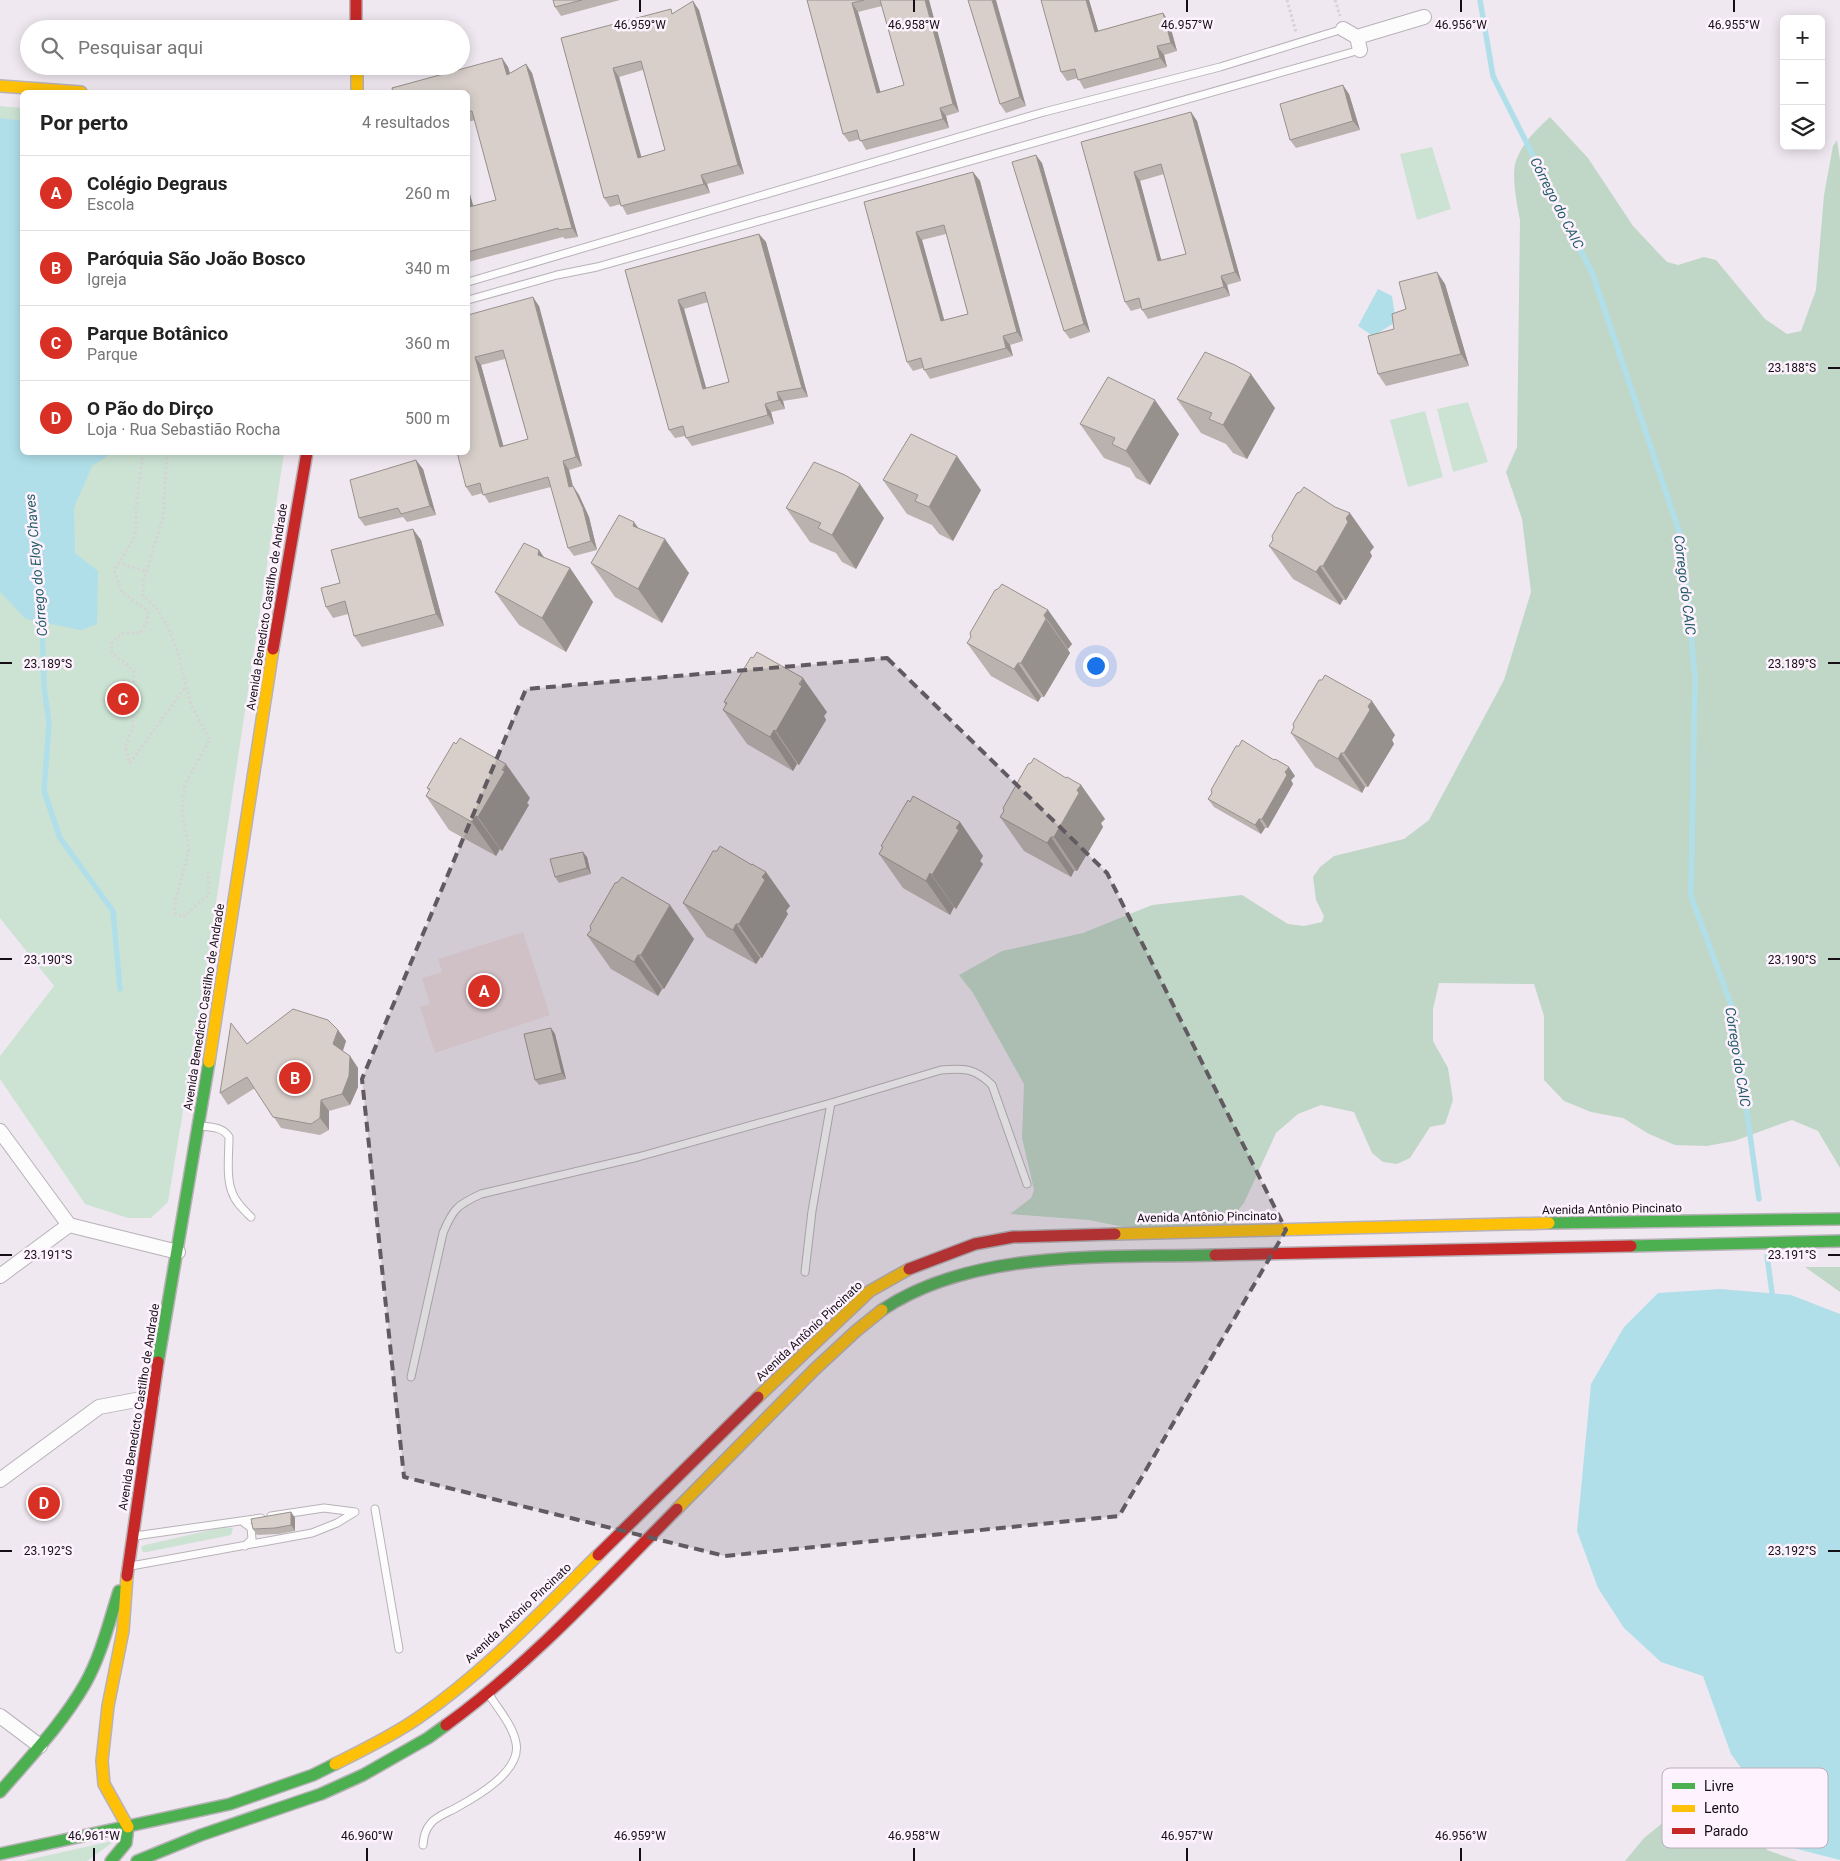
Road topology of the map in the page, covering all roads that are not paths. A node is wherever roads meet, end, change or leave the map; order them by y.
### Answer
1 (356, 0) edge
2 (1424, 17) dead end
3 (356, 20) edge
4 (1343, 29) joint
5 (1359, 44) junction
6 (357, 75) edge
7 (0, 86) edge
8 (54, 90) edge
9 (356, 90) edge
10 (470, 281) edge
11 (470, 299) edge
12 (306, 455) edge
13 (831, 1103) junction
14 (200, 1126) junction
15 (0, 1131) edge
16 (1027, 1184) dead end
17 (252, 1217) dead end
18 (1840, 1219) edge
19 (69, 1225) junction
20 (1840, 1241) edge
21 (178, 1252) junction
22 (805, 1272) dead end
23 (0, 1276) edge
24 (411, 1377) dead end
25 (152, 1398) junction
26 (0, 1480) edge
27 (375, 1509) dead end
28 (243, 1522) junction
29 (133, 1537) junction
30 (245, 1546) junction
31 (128, 1566) junction
32 (399, 1649) dead end
33 (488, 1694) junction
34 (0, 1716) edge
35 (40, 1746) junction
36 (0, 1792) edge
37 (128, 1827) junction
38 (423, 1845) dead end
39 (0, 1854) edge
40 (111, 1861) edge
41 (137, 1861) edge

1 - 3 main road
2 - 5 street
4 - 5 street
4 - 10 lane
5 - 11 lane
6 - 9 main road
7 - 8 main road
12 - 14 main road, Avenida Benedicto Castilho de Andrade
13 - 16 lane
13 - 22 lane
13 - 24 lane
14 - 17 lane
14 - 21 main road, Avenida Benedicto Castilho de Andrade
15 - 19 street
18 - 37 main road, Avenida Antônio Pincinato
19 - 21 street
19 - 23 street
20 - 33 main road
21 - 25 main road, Avenida Benedicto Castilho de Andrade
25 - 26 street
25 - 29 main road, Avenida Benedicto Castilho de Andrade
27 - 32 lane
28 - 29 lane
28 - 30 lane
28 - 30 lane
29 - 31 main road, Avenida Benedicto Castilho de Andrade
30 - 31 lane
31 - 35 main road, Avenida Benedicto Castilho de Andrade
31 - 37 main road, Avenida Benedicto Castilho de Andrade
33 - 38 lane
33 - 41 main road
34 - 35 street
35 - 36 main road, Avenida Benedicto Castilho de Andrade
37 - 39 main road, Avenida Antônio Pincinato
37 - 40 main road

